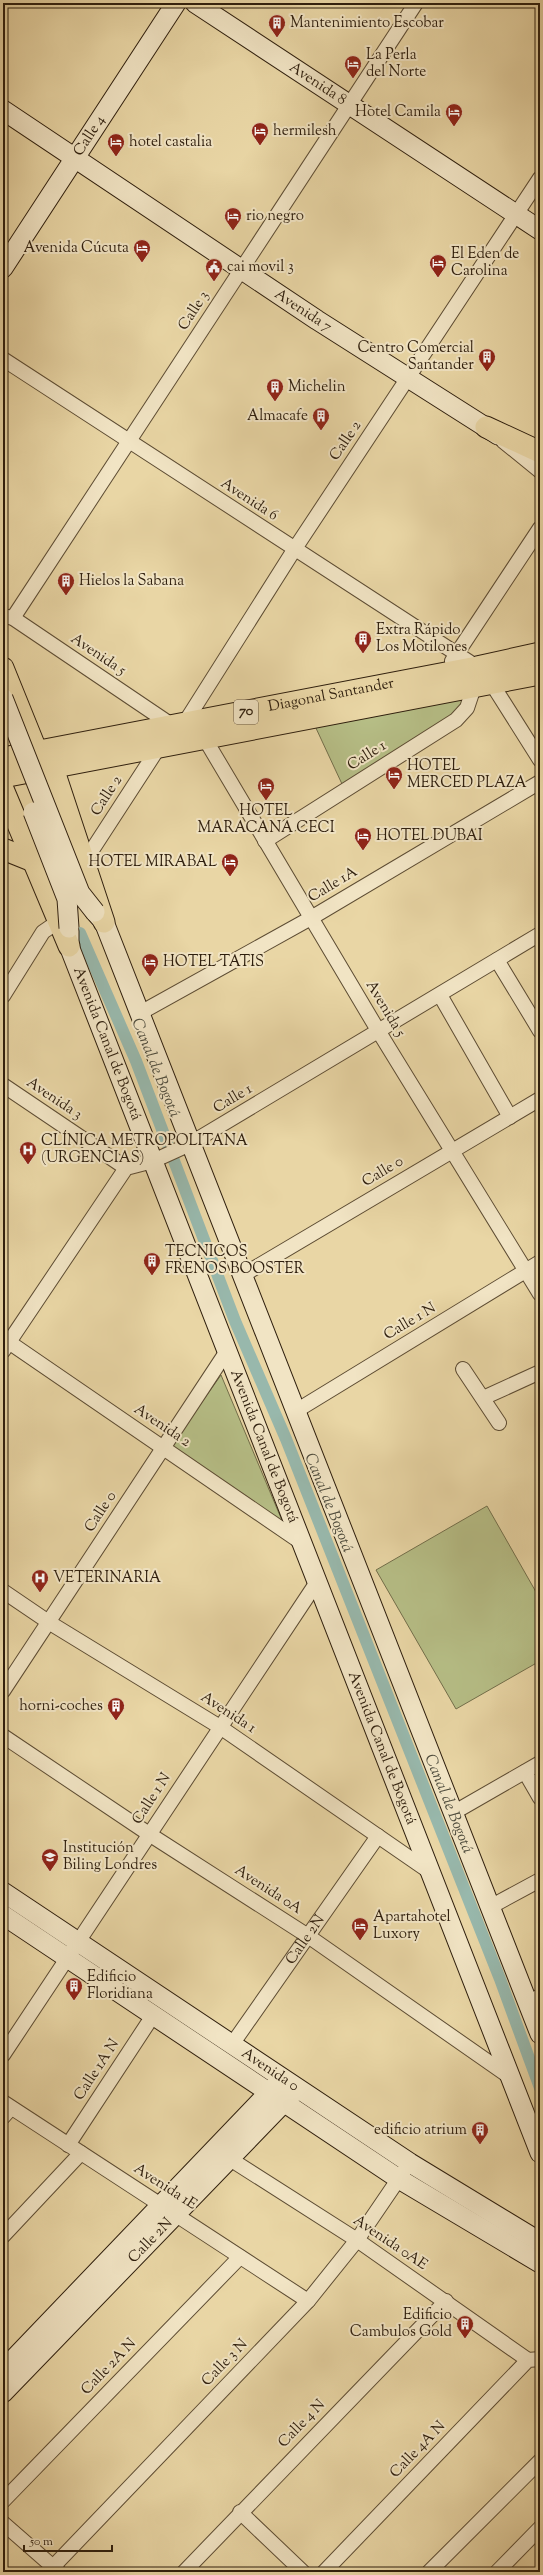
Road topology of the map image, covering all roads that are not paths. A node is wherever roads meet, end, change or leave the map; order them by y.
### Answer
1 (176, 3) edge
2 (195, 3) edge
3 (416, 3) edge
4 (349, 106) junction
5 (3, 110) edge
6 (75, 158) junction
7 (540, 178) edge
8 (515, 214) junction
9 (540, 230) edge
10 (3, 268) edge
11 (241, 269) junction
12 (3, 359) edge
13 (408, 379) junction
14 (486, 427) junction
15 (129, 441) junction
16 (540, 452) edge
17 (540, 460) edge
18 (540, 471) edge
19 (540, 528) edge
20 (294, 550) junction
21 (8, 617) edge
22 (540, 653) edge
23 (456, 654) junction
24 (3, 668) edge
25 (443, 673) junction
26 (540, 674) edge
27 (481, 679) junction
28 (3, 698) edge
29 (178, 725) junction
30 (3, 736) edge
31 (204, 739) junction
32 (159, 747) junction
33 (37, 752) junction
34 (3, 758) edge
35 (540, 760) edge
36 (53, 768) junction
37 (3, 777) edge
38 (540, 782) edge
39 (3, 790) edge
40 (265, 841) junction
41 (3, 849) edge
42 (33, 861) junction
43 (83, 864) junction
44 (100, 917) junction
45 (311, 918) junction
46 (66, 932) junction
47 (540, 934) edge
48 (497, 960) junction
49 (440, 995) junction
50 (3, 996) edge
51 (140, 1013) junction
52 (540, 1031) edge
53 (379, 1032) junction
54 (3, 1085) edge
55 (540, 1099) edge
56 (510, 1117) junction
57 (189, 1145) junction
58 (452, 1151) junction
59 (157, 1160) junction
60 (126, 1168) junction
61 (540, 1262) edge
62 (526, 1270) junction
63 (243, 1275) junction
64 (540, 1294) edge
65 (5, 1344) edge
66 (227, 1351) junction
67 (463, 1369) dead end
68 (540, 1372) edge
69 (483, 1398) junction
70 (296, 1411) junction
71 (499, 1423) dead end
72 (163, 1448) junction
73 (302, 1543) junction
74 (317, 1582) junction
75 (3, 1591) edge
76 (50, 1623) junction
77 (3, 1691) edge
78 (220, 1727) junction
79 (3, 1736) edge
80 (540, 1763) edge
81 (525, 1772) junction
82 (540, 1798) edge
83 (453, 1813) junction
84 (149, 1834) junction
85 (378, 1836) junction
86 (430, 1872) junction
87 (540, 1880) edge
88 (3, 1892) edge
89 (490, 1907) junction
90 (3, 1915) edge
91 (308, 1936) junction
92 (77, 1941) junction
93 (67, 1957) junction
94 (534, 1999) edge
95 (154, 2014) junction
96 (540, 2034) edge
97 (233, 2043) junction
98 (3, 2055) edge
99 (510, 2078) junction
100 (290, 2083) junction
101 (278, 2097) junction
102 (6, 2109) edge
103 (68, 2145) junction
104 (81, 2153) junction
105 (540, 2153) edge
106 (230, 2159) junction
107 (410, 2163) junction
108 (399, 2179) junction
109 (168, 2210) junction
110 (3, 2236) edge
111 (357, 2240) junction
112 (540, 2242) edge
113 (240, 2257) junction
114 (540, 2263) edge
115 (308, 2301) junction
116 (446, 2301) junction
117 (534, 2359) edge
118 (3, 2370) edge
119 (3, 2393) edge
120 (540, 2461) edge
121 (3, 2501) edge
122 (240, 2512) junction
123 (3, 2523) edge
124 (540, 2528) edge
125 (53, 2570) edge
126 (184, 2572) edge
127 (303, 2572) edge
128 (324, 2572) edge
129 (429, 2572) edge
130 (497, 2572) edge

1 - 6 main road, Calle 4
2 - 4 main road, Avenida 8
3 - 4 street, Calle 3
4 - 8 main road, Avenida 8
4 - 11 street, Calle 3
5 - 6 main road, Avenida 7
6 - 10 main road, Calle 4
6 - 11 main road, Avenida 7
7 - 8 street, Calle 2
8 - 9 main road, Avenida 8
8 - 13 street, Calle 2
11 - 13 main road, Avenida 7
11 - 15 street, Calle 3
12 - 15 street, Avenida 6
13 - 14 main road, Avenida 7
13 - 20 street, Calle 2
14 - 16 main road
14 - 17 main road, Avenida 7
14 - 18 street, Avenida 7
15 - 20 street, Avenida 6
15 - 21 street, Calle 3
19 - 23 street
20 - 23 street, Avenida 6
20 - 29 street, Calle 2
21 - 29 street, Avenida 5
22 - 27 main road, Diagonal Santander / 70
23 - 25 street
23 - 27 street, Avenida 6
24 - 33 main road
25 - 27 main road, Diagonal Santander / 70
25 - 29 main road, Diagonal Santander / 70
26 - 27 main road, Diagonal Santander / 70
27 - 31 main road, Diagonal Santander / 70
27 - 35 street, Avenida 6
27 - 40 street, Calle 1
28 - 44 main road, bridge
29 - 33 main road, Diagonal Santander / 70
30 - 46 main road, Avenida Canal de Bogotá, bridge
31 - 32 main road, Diagonal Santander / 70
31 - 40 street, Avenida 5
32 - 36 main road, Diagonal Santander / 70
32 - 43 street, Calle 2
33 - 34 main road, Diagonal Santander / 70
36 - 37 main road, Diagonal Santander / 70
36 - 43 main road
38 - 45 street, Calle 1A
39 - 42 main road
40 - 45 street, Avenida 5
41 - 42 main road
42 - 46 main road
43 - 44 main road
44 - 51 main road
45 - 51 street, Calle 1A
45 - 53 street, Avenida 5
46 - 50 street
46 - 59 main road, Avenida Canal de Bogotá
47 - 48 street, Calle 1
48 - 49 street, Calle 1
48 - 52 street
49 - 53 street, Calle 1
49 - 56 street
51 - 57 main road
53 - 57 street, Calle 1
53 - 58 street, Avenida 5
54 - 60 street, Avenida 3
55 - 56 street, Calle 0
56 - 58 street, Calle 0
57 - 59 street, Calle 1
57 - 63 main road
58 - 62 street, Avenida 5
58 - 63 street, Calle 0
59 - 60 street, Calle 1
59 - 66 main road, Avenida Canal de Bogotá
60 - 65 street
61 - 62 street, Calle 1 N
62 - 64 street, Avenida 5
62 - 70 street, Calle 1 N
63 - 70 main road
65 - 72 street, Avenida 2
66 - 72 street, Calle 0
66 - 73 main road, Avenida Canal de Bogotá
67 - 69 street
68 - 69 street
69 - 71 street
70 - 83 main road
72 - 73 street, Avenida 2
72 - 76 street, Calle 0
73 - 74 main road, Avenida Canal de Bogotá
74 - 78 street, Calle 1 N
74 - 86 main road, Avenida Canal de Bogotá
75 - 76 street, Avenida 1
76 - 77 street, Calle 0
76 - 78 street, Avenida 1
78 - 84 street, Calle 1 N
78 - 85 street, Avenida 1
79 - 84 street, Avenida 0A
80 - 81 street
81 - 82 street
81 - 83 street
83 - 89 main road
84 - 91 street, Avenida 0A
84 - 92 street, Calle 1 N
85 - 86 street, Avenida 1
85 - 91 street, Calle 2N
86 - 99 main road, Avenida Canal de Bogotá
87 - 89 street
88 - 92 main road, Avenida 0
89 - 94 main road
90 - 93 main road, Avenida 0
91 - 97 street, Calle 2N
91 - 99 street, Avenida 0A
92 - 93 street, Calle 1 N
92 - 97 main road, Avenida 0
93 - 95 main road, Avenida 0
93 - 98 street, Calle 1 N
94 - 96 main road
95 - 101 main road, Avenida 0
95 - 103 street, Calle 1A N
97 - 100 main road, Avenida 0
99 - 105 main road, Avenida Canal de Bogotá
100 - 101 main road, Calle 2N
100 - 107 main road, Avenida 0
101 - 106 main road, Calle 2N
101 - 108 main road, Avenida 0
101 - 109 main road, Calle 2N
102 - 103 street, Avenida 1E
103 - 104 street, Avenida 1E
104 - 109 street, Avenida 1E
104 - 110 street
106 - 109 main road, Calle 2N
106 - 111 street, Avenida 0AE
107 - 108 street, Calle 3 N
107 - 112 main road, Avenida 0
108 - 111 street, Calle 3 N
108 - 114 main road, Avenida 0
109 - 113 street, Avenida 1E
109 - 118 main road, Calle 2N
109 - 119 main road, Calle 2N
111 - 115 street, Calle 3 N
111 - 116 street, Avenida 0AE
113 - 115 street, Avenida 1E
113 - 121 street, Calle 2A N
115 - 125 street, Calle 3 N
116 - 117 street, Avenida 0AE
116 - 122 street, Calle 4 N
117 - 128 street, Calle 4A N
120 - 129 street
122 - 126 street, Calle 4 N
122 - 127 street
123 - 125 street
124 - 130 street

